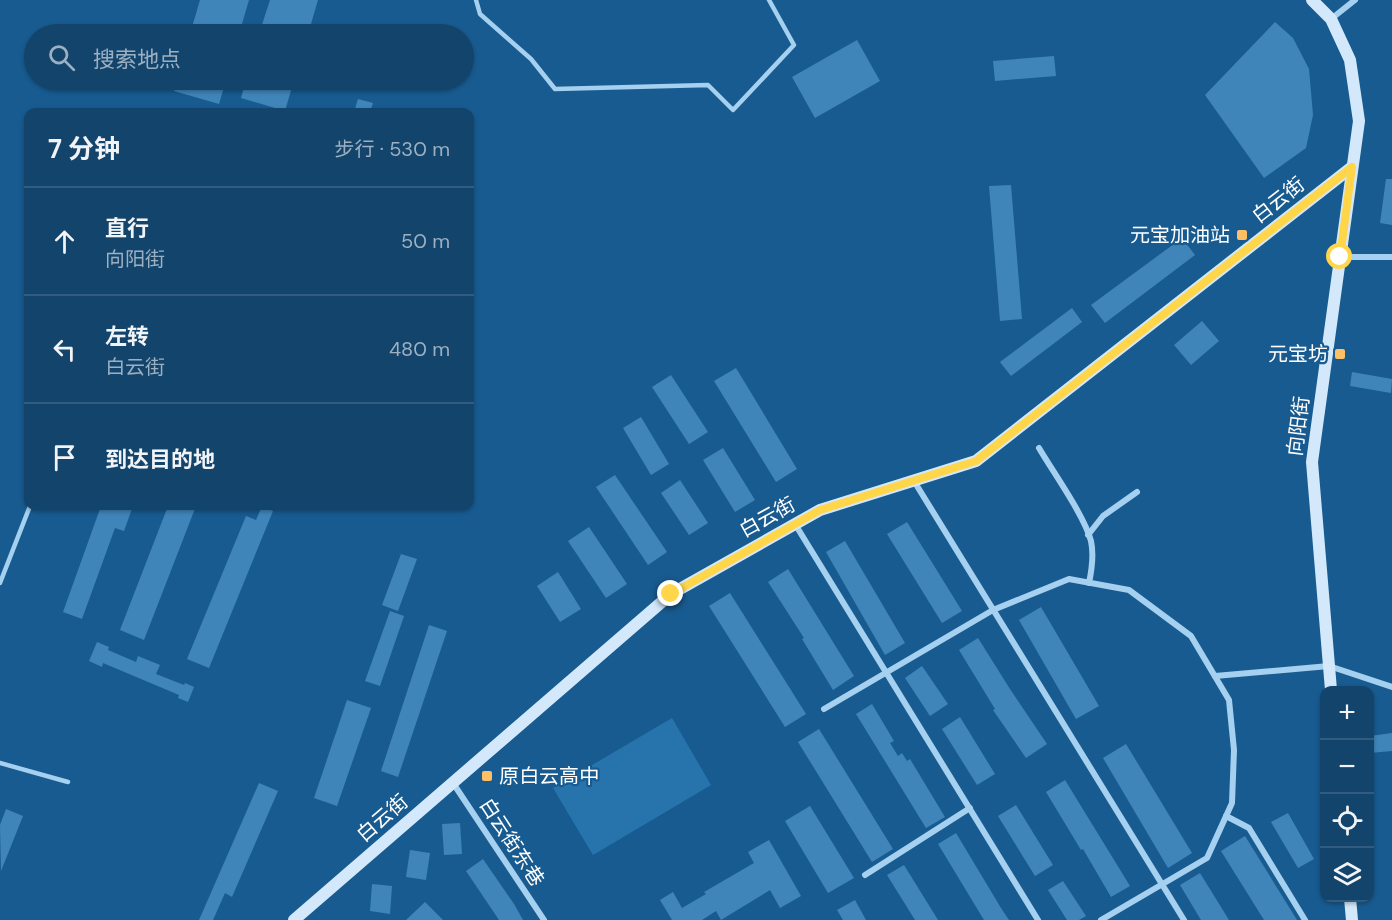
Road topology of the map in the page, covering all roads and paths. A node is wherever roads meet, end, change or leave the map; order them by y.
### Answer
1 (476, 0) edge
2 (769, 0) edge
3 (1355, 0) edge
4 (1317, 2) edge
5 (1331, 19) junction
6 (1352, 167) junction
7 (1340, 257) junction
8 (1392, 257) edge
9 (1039, 448) dead end
10 (914, 481) junction
11 (1137, 492) dead end
12 (28, 510) edge
13 (795, 524) junction
14 (1088, 535) junction
15 (1089, 582) junction
16 (0, 583) edge
17 (993, 610) junction
18 (1329, 666) junction
19 (887, 672) junction
20 (1215, 676) junction
21 (1331, 686) edge
22 (1392, 687) edge
23 (824, 709) dead end
24 (0, 763) edge
25 (68, 782) dead end
26 (453, 783) junction
27 (970, 808) junction
28 (1226, 816) junction
29 (865, 876) dead end
30 (1162, 884) junction
31 (1350, 902) edge
32 (294, 920) edge
33 (544, 920) edge
34 (1038, 920) edge
35 (1101, 920) edge
36 (1184, 920) edge
37 (1305, 920) edge
38 (1352, 920) edge

1 - 2 lane
3 - 5 street
4 - 5 main road, 向阳街
5 - 6 main road, 向阳街
6 - 7 main road, 向阳街
6 - 10 main road, 白云街
7 - 8 street
7 - 18 main road, 向阳街
9 - 14 street
10 - 13 main road, 白云街
10 - 17 street
11 - 14 street
12 - 16 lane
13 - 19 street
13 - 26 main road, 白云街
14 - 15 street
15 - 17 street
15 - 20 street
17 - 19 street
17 - 30 street
18 - 20 street
18 - 21 main road, 向阳街
18 - 22 street
19 - 23 street
19 - 27 street
20 - 28 street
24 - 25 lane
26 - 32 main road, 白云街
26 - 33 street, 白云街东巷
27 - 29 street
27 - 34 street
28 - 30 street
28 - 37 street
30 - 35 street
30 - 36 street
31 - 38 main road

